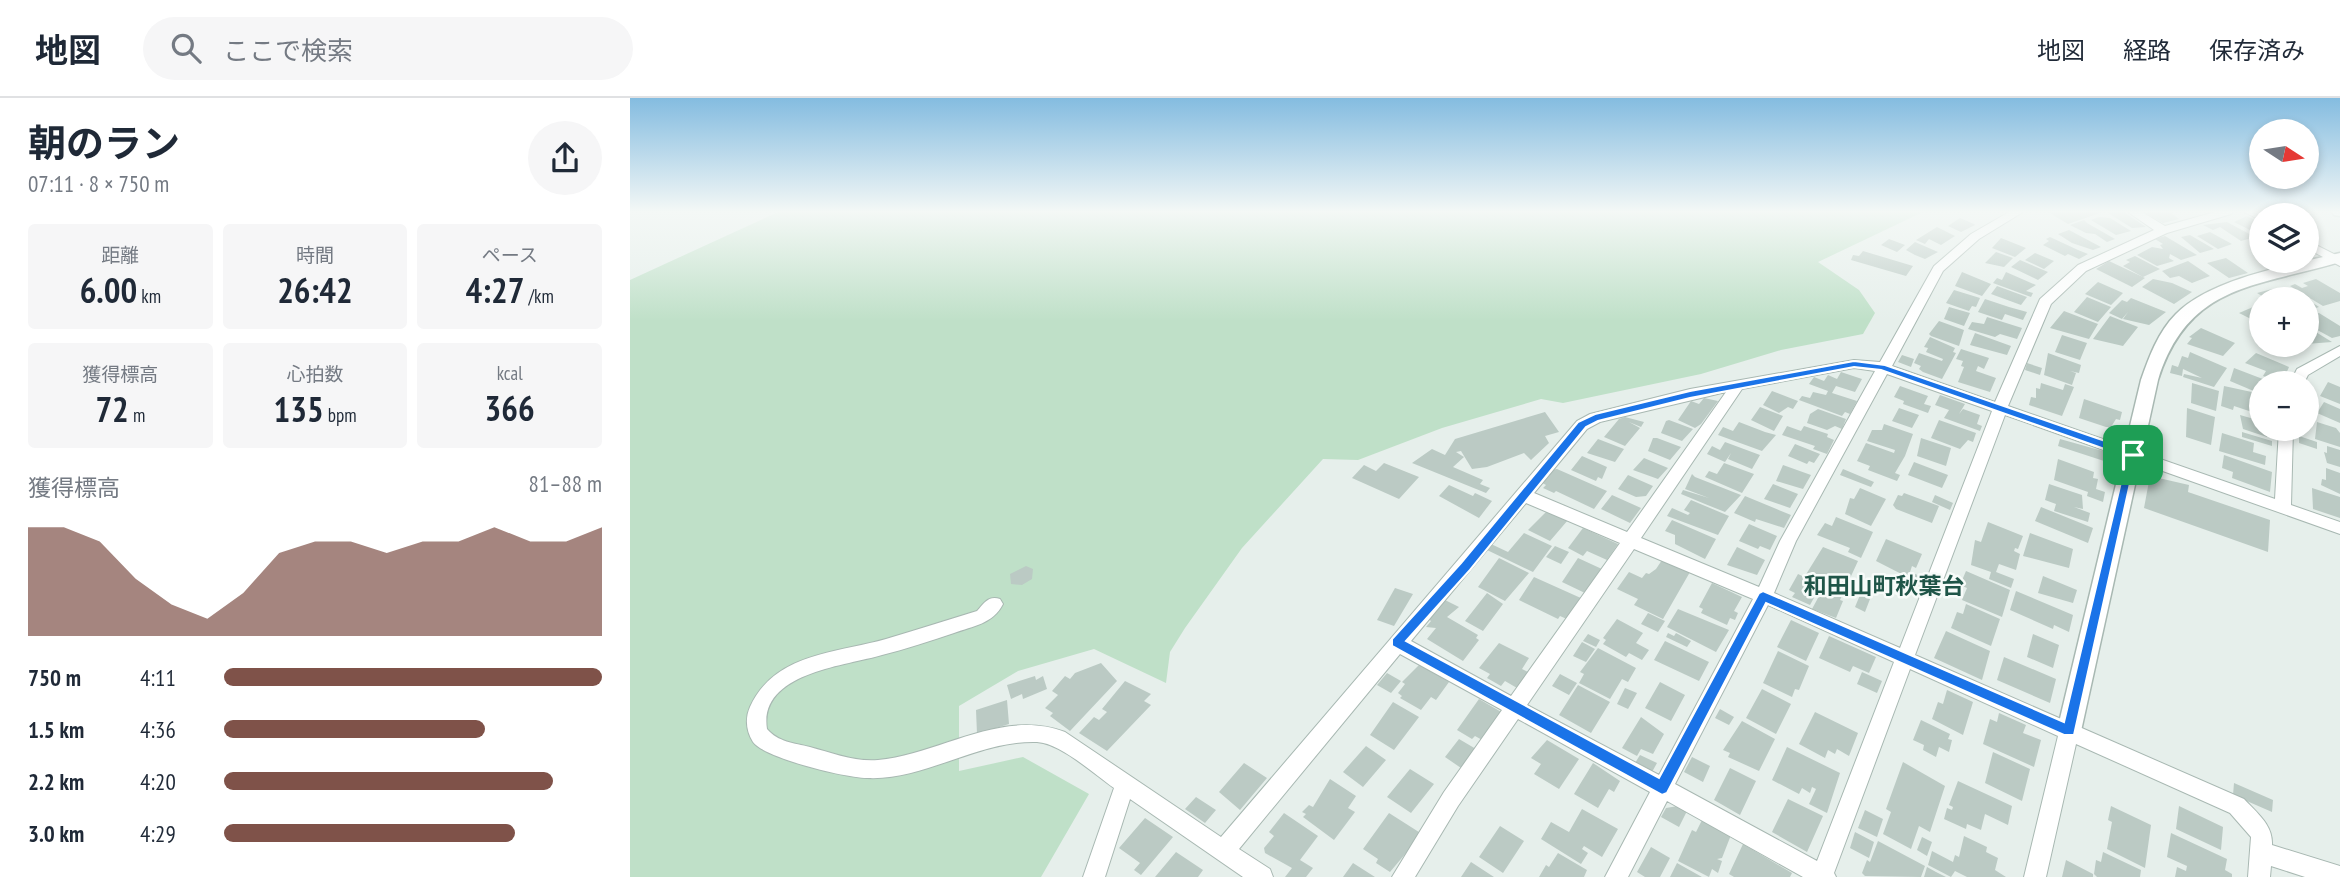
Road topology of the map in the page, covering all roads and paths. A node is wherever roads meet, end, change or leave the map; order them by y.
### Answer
1 (1958, 248) edge
2 (2124, 248) edge
3 (2319, 250) edge
4 (2338, 260) edge
5 (2340, 349) edge
6 (1882, 367) junction
7 (2304, 371) edge
8 (1738, 385) junction
9 (2000, 408) junction
10 (2286, 441) edge
11 (2133, 455) junction
12 (1525, 496) junction
13 (2283, 508) junction
14 (2340, 527) edge
15 (1629, 542) junction
16 (1763, 596) junction
17 (995, 604) dead end
18 (1396, 643) junction
19 (1906, 659) junction
20 (1516, 708) junction
21 (2069, 731) junction
22 (1125, 784) junction
23 (1662, 788) junction
24 (1223, 851) junction
25 (2262, 853) junction
26 (1094, 877) edge
27 (1262, 877) edge
28 (1403, 877) edge
29 (1616, 877) edge
30 (1823, 877) edge
31 (2035, 877) edge
32 (2259, 877) edge
33 (2340, 877) edge

1 - 6 street
2 - 9 street
3 - 4 street
4 - 11 street
5 - 7 street
6 - 8 street
6 - 9 street
6 - 16 street
8 - 12 street
8 - 15 street
9 - 11 street
9 - 19 street
10 - 13 street
11 - 13 street
11 - 21 street
12 - 15 street
12 - 18 street
13 - 14 street
15 - 16 street
15 - 20 street
16 - 19 street
16 - 23 street
17 - 22 street
18 - 20 street
18 - 24 street
19 - 21 street
19 - 30 street
20 - 23 street
20 - 28 street
21 - 25 street
21 - 31 street
22 - 24 street
22 - 26 street
23 - 29 street
23 - 30 street
24 - 27 street
25 - 32 street
25 - 33 street

